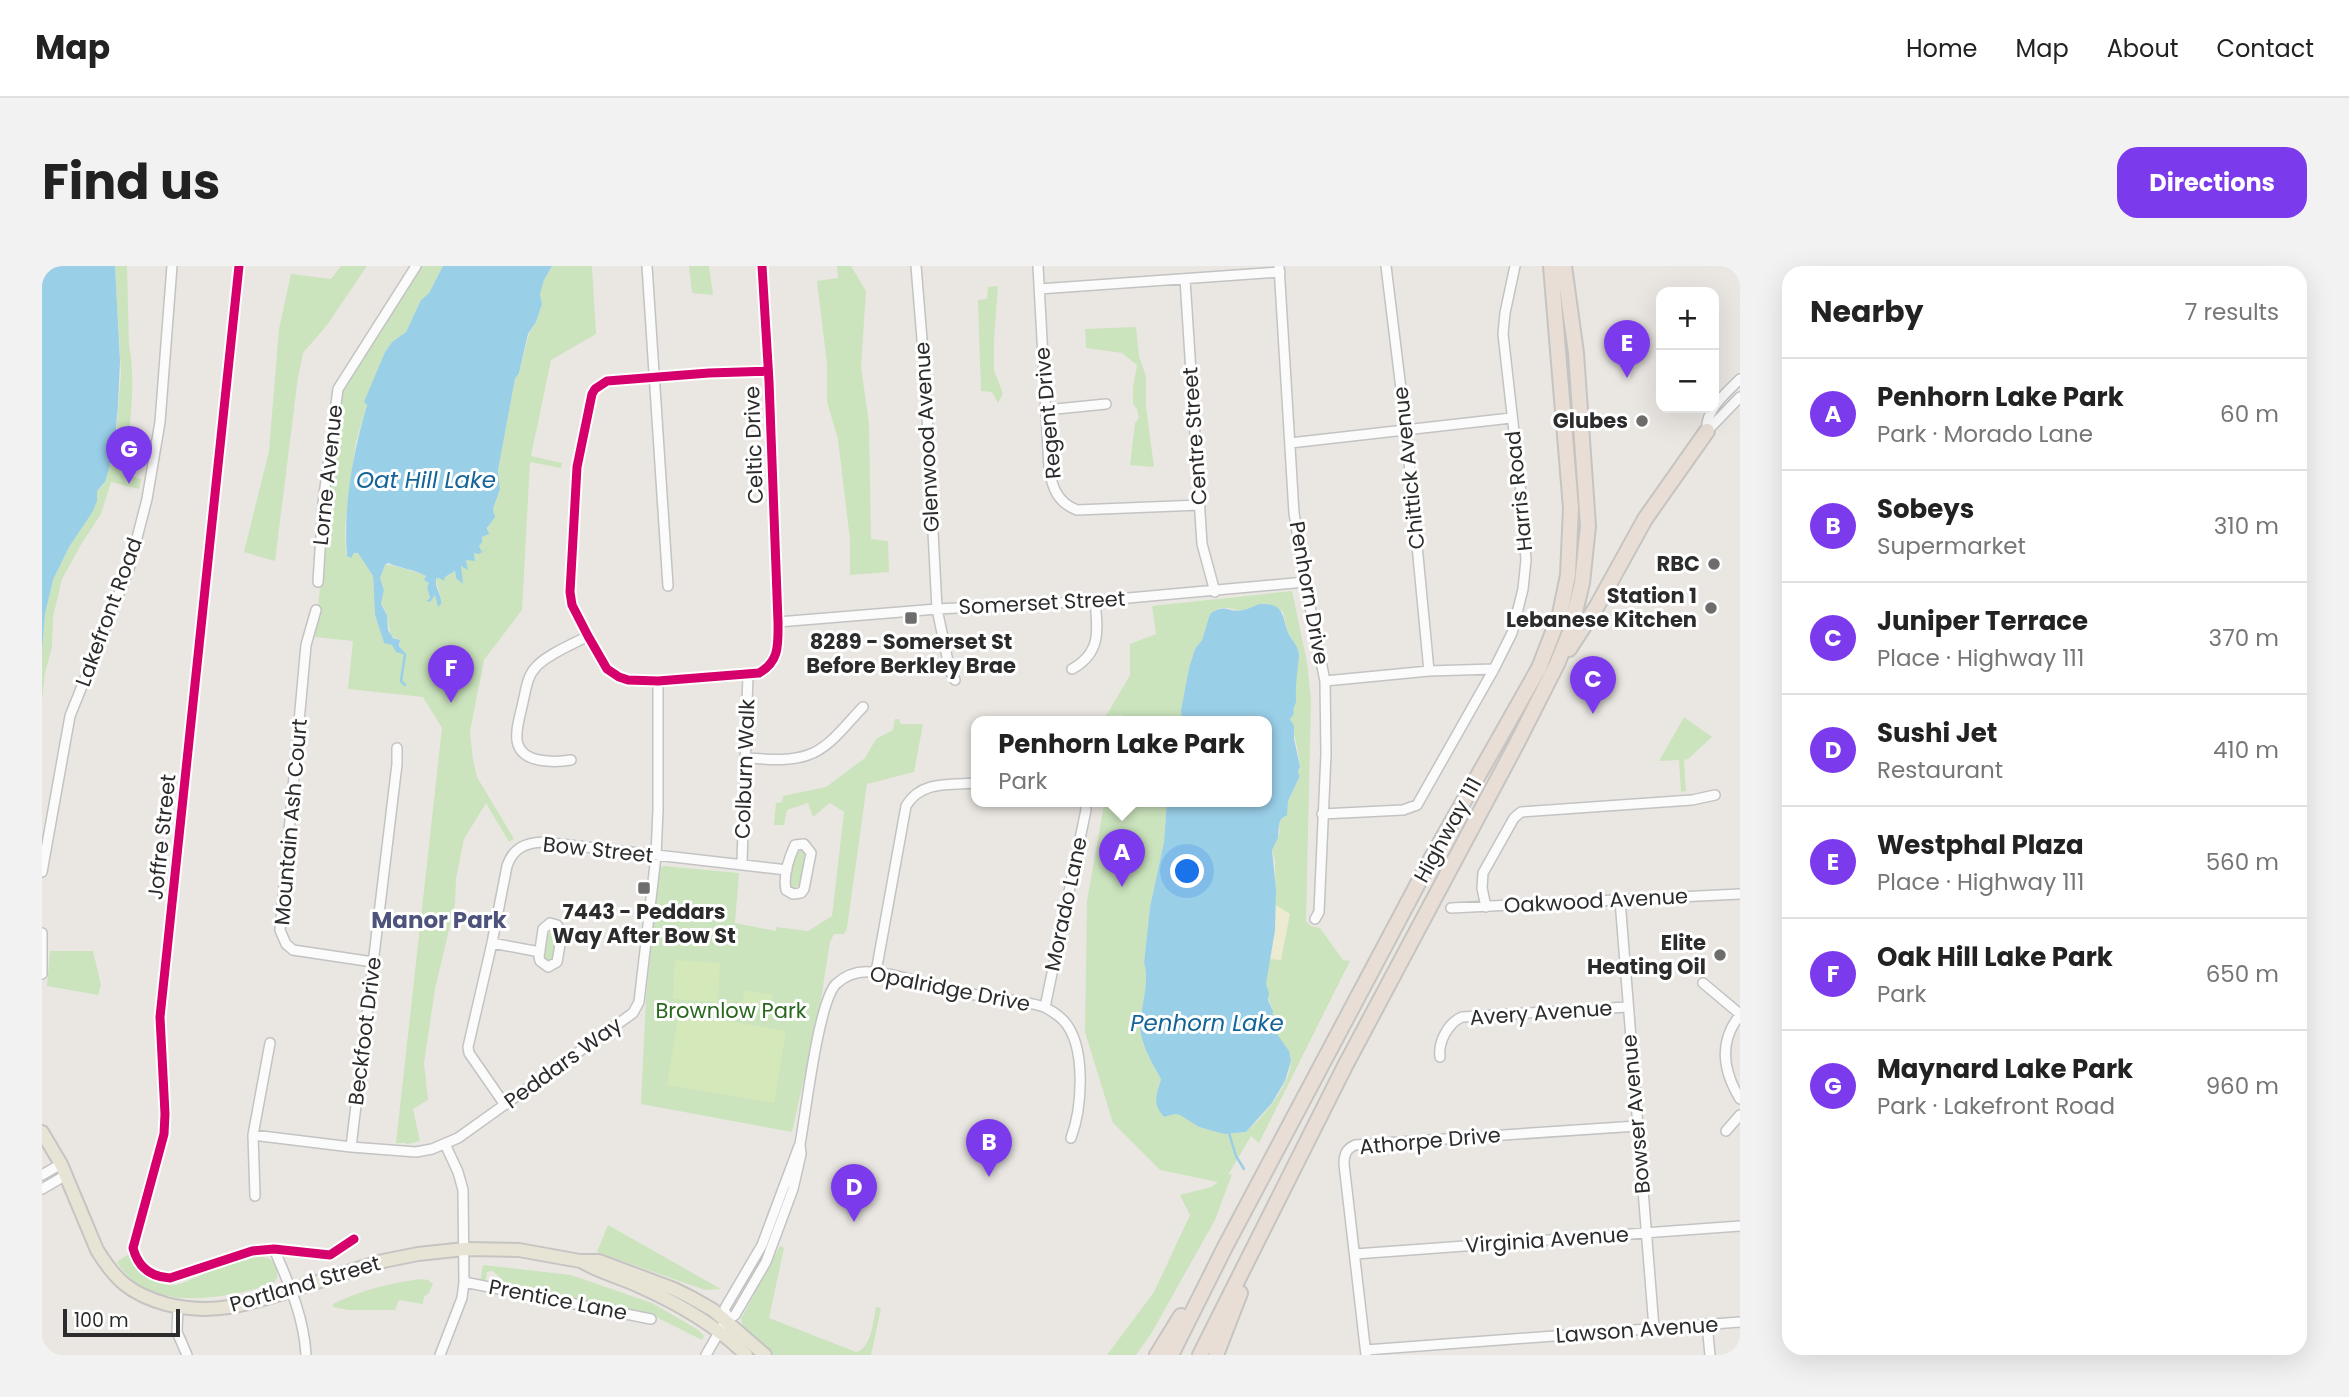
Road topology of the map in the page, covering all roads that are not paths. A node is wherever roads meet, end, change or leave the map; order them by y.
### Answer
1 (172, 266) edge
2 (239, 266) edge
3 (416, 266) edge
4 (647, 266) edge
5 (762, 266) edge
6 (916, 266) edge
7 (1038, 266) edge
8 (1386, 266) edge
9 (1515, 266) edge
10 (1551, 266) edge
11 (1564, 266) edge
12 (1570, 266) edge
13 (1279, 269) edge
14 (1185, 279) junction
15 (1039, 289) junction
16 (1576, 354) junction
17 (768, 371) junction
18 (655, 377) junction
19 (1740, 379) edge
20 (1729, 390) junction
21 (1740, 398) edge
22 (1106, 404) dead end
23 (1046, 410) junction
24 (1511, 418) junction
25 (1406, 430) junction
26 (1707, 431) junction
27 (1290, 443) junction
28 (1200, 505) junction
29 (318, 582) dead end
30 (1305, 582) junction
31 (668, 586) dead end
32 (1215, 592) junction
33 (1095, 601) junction
34 (937, 609) junction
35 (316, 610) dead end
36 (778, 622) junction
37 (588, 636) junction
38 (1557, 664) junction
39 (1072, 669) dead end
40 (1494, 669) junction
41 (1429, 671) junction
42 (748, 674) junction
43 (955, 680) dead end
44 (657, 681) junction
45 (1325, 681) junction
46 (863, 708) dead end
47 (397, 748) dead end
48 (746, 758) junction
49 (571, 760) dead end
50 (971, 783) edge
51 (1715, 795) dead end
52 (1086, 807) edge
53 (1322, 814) junction
54 (656, 856) junction
55 (742, 863) junction
56 (787, 870) junction
57 (42, 872) edge
58 (1740, 894) edge
59 (1620, 900) junction
60 (1486, 907) junction
61 (1451, 908) dead end
62 (1315, 919) dead end
63 (42, 933) edge
64 (492, 943) junction
65 (540, 952) dead end
66 (373, 962) junction
67 (876, 972) junction
68 (42, 974) edge
69 (1703, 983) dead end
70 (1045, 1007) junction
71 (1627, 1007) junction
72 (1740, 1014) edge
73 (270, 1043) dead end
74 (1440, 1057) dead end
75 (1740, 1099) edge
76 (505, 1105) junction
77 (1740, 1115) edge
78 (1637, 1126) junction
79 (1726, 1131) dead end
80 (42, 1132) edge
81 (253, 1135) junction
82 (1071, 1138) dead end
83 (445, 1144) junction
84 (351, 1147) junction
85 (64, 1170) junction
86 (42, 1175) edge
87 (42, 1189) edge
88 (255, 1196) dead end
89 (1277, 1200) junction
90 (1740, 1226) edge
91 (1647, 1233) junction
92 (354, 1239) dead end
93 (1225, 1247) junction
94 (274, 1249) junction
95 (465, 1249) junction
96 (1355, 1254) junction
97 (464, 1282) junction
98 (292, 1290) junction
99 (178, 1307) junction
100 (651, 1319) dead end
101 (1740, 1322) edge
102 (1707, 1324) junction
103 (723, 1326) junction
104 (1654, 1328) junction
105 (1366, 1352) edge
106 (187, 1355) edge
107 (306, 1355) edge
108 (440, 1355) edge
109 (706, 1355) edge
110 (746, 1355) edge
111 (765, 1355) edge
112 (1157, 1355) edge
113 (1171, 1355) edge
114 (1200, 1355) edge
115 (1216, 1355) edge
116 (1710, 1355) edge

1 - 57 street, Lakefront Road
2 - 94 street, Joffre Street
3 - 29 street, Lorne Avenue
4 - 18 street
5 - 17 street, Celtic Drive
6 - 34 street, Glenwood Avenue
7 - 15 street, Regent Drive
8 - 25 street, Chittick Avenue
9 - 24 street, Harris Road
10 - 93 highway, Highway 111
11 - 16 highway, Highway 111
12 - 16 highway
13 - 14 street
13 - 27 street, Penhorn Drive
14 - 15 street
14 - 28 street, Centre Street
15 - 23 street, Regent Drive
16 - 38 highway, Highway 111
17 - 18 street
17 - 36 street, Celtic Drive
18 - 31 street
18 - 37 street
19 - 20 street
20 - 21 street
20 - 26 street
21 - 26 street
22 - 23 street
23 - 28 street, Regent Drive
24 - 25 street
24 - 40 street, Harris Road
25 - 27 street
25 - 41 street, Chittick Avenue
26 - 38 highway
27 - 30 street, Penhorn Drive
28 - 32 street, Centre Street
30 - 32 street, Somerset Street
30 - 45 street, Penhorn Drive
32 - 33 street, Somerset Street
33 - 34 street, Somerset Street
33 - 39 street
34 - 36 street, Somerset Street
34 - 43 street, Glenwood Avenue
35 - 66 street, Mountain Ash Court
36 - 42 street, Celtic Drive
37 - 44 street
37 - 49 street
38 - 89 highway, Highway 111
40 - 41 street
40 - 53 street, Harris Road
41 - 45 street
42 - 44 street
42 - 48 street, Colburn Walk
44 - 54 street, Peddars Way
45 - 53 street, Penhorn Drive
46 - 48 street
47 - 66 street, Beckfoot Drive
48 - 55 street, Colburn Walk
50 - 67 street
51 - 60 street
52 - 70 street, Morado Lane
53 - 62 street, Penhorn Drive
54 - 55 street, Bow Street
54 - 64 street, Bow Street
54 - 76 street, Peddars Way
55 - 56 street, Bow Street
56 - 56 street
58 - 59 street, Oakwood Avenue
59 - 60 street, Oakwood Avenue
59 - 71 street, Bowser Avenue
60 - 61 street, Oakwood Avenue
63 - 68 street
64 - 65 street
64 - 76 street, Bow Street
66 - 84 street, Beckfoot Drive
67 - 70 street, Opalridge Drive
67 - 103 street, Opalridge Drive
69 - 72 street
70 - 82 street, Opalridge Drive
71 - 74 street, Avery Avenue
71 - 78 street, Bowser Avenue
72 - 75 street
73 - 81 street
76 - 83 street, Peddars Way
77 - 79 street
78 - 91 street, Bowser Avenue
78 - 96 street, Athorpe Drive
80 - 85 main road, Portland Street
81 - 84 street, Peddars Way
81 - 88 street
83 - 84 street, Peddars Way
83 - 95 street
85 - 86 street
85 - 87 street
85 - 99 main road, Portland Street
89 - 114 highway, Highway 111
89 - 115 highway
90 - 91 street, Virginia Avenue
91 - 96 street, Virginia Avenue
91 - 104 street, Bowser Avenue
92 - 94 street, Joffre Street
93 - 112 highway
93 - 113 highway, Highway 111
94 - 98 street
95 - 97 street
95 - 98 main road, Portland Street
95 - 103 main road, Portland Street
96 - 105 street, Athorpe Drive
97 - 100 street, Prentice Lane
97 - 108 street
98 - 99 main road, Portland Street
98 - 107 street
99 - 106 street
101 - 102 street, Lawson Avenue
102 - 104 street, Lawson Avenue
102 - 116 street
103 - 109 street, Opalridge Drive
103 - 110 main road, Portland Street
103 - 111 main road, Portland Street
104 - 105 street, Lawson Avenue

